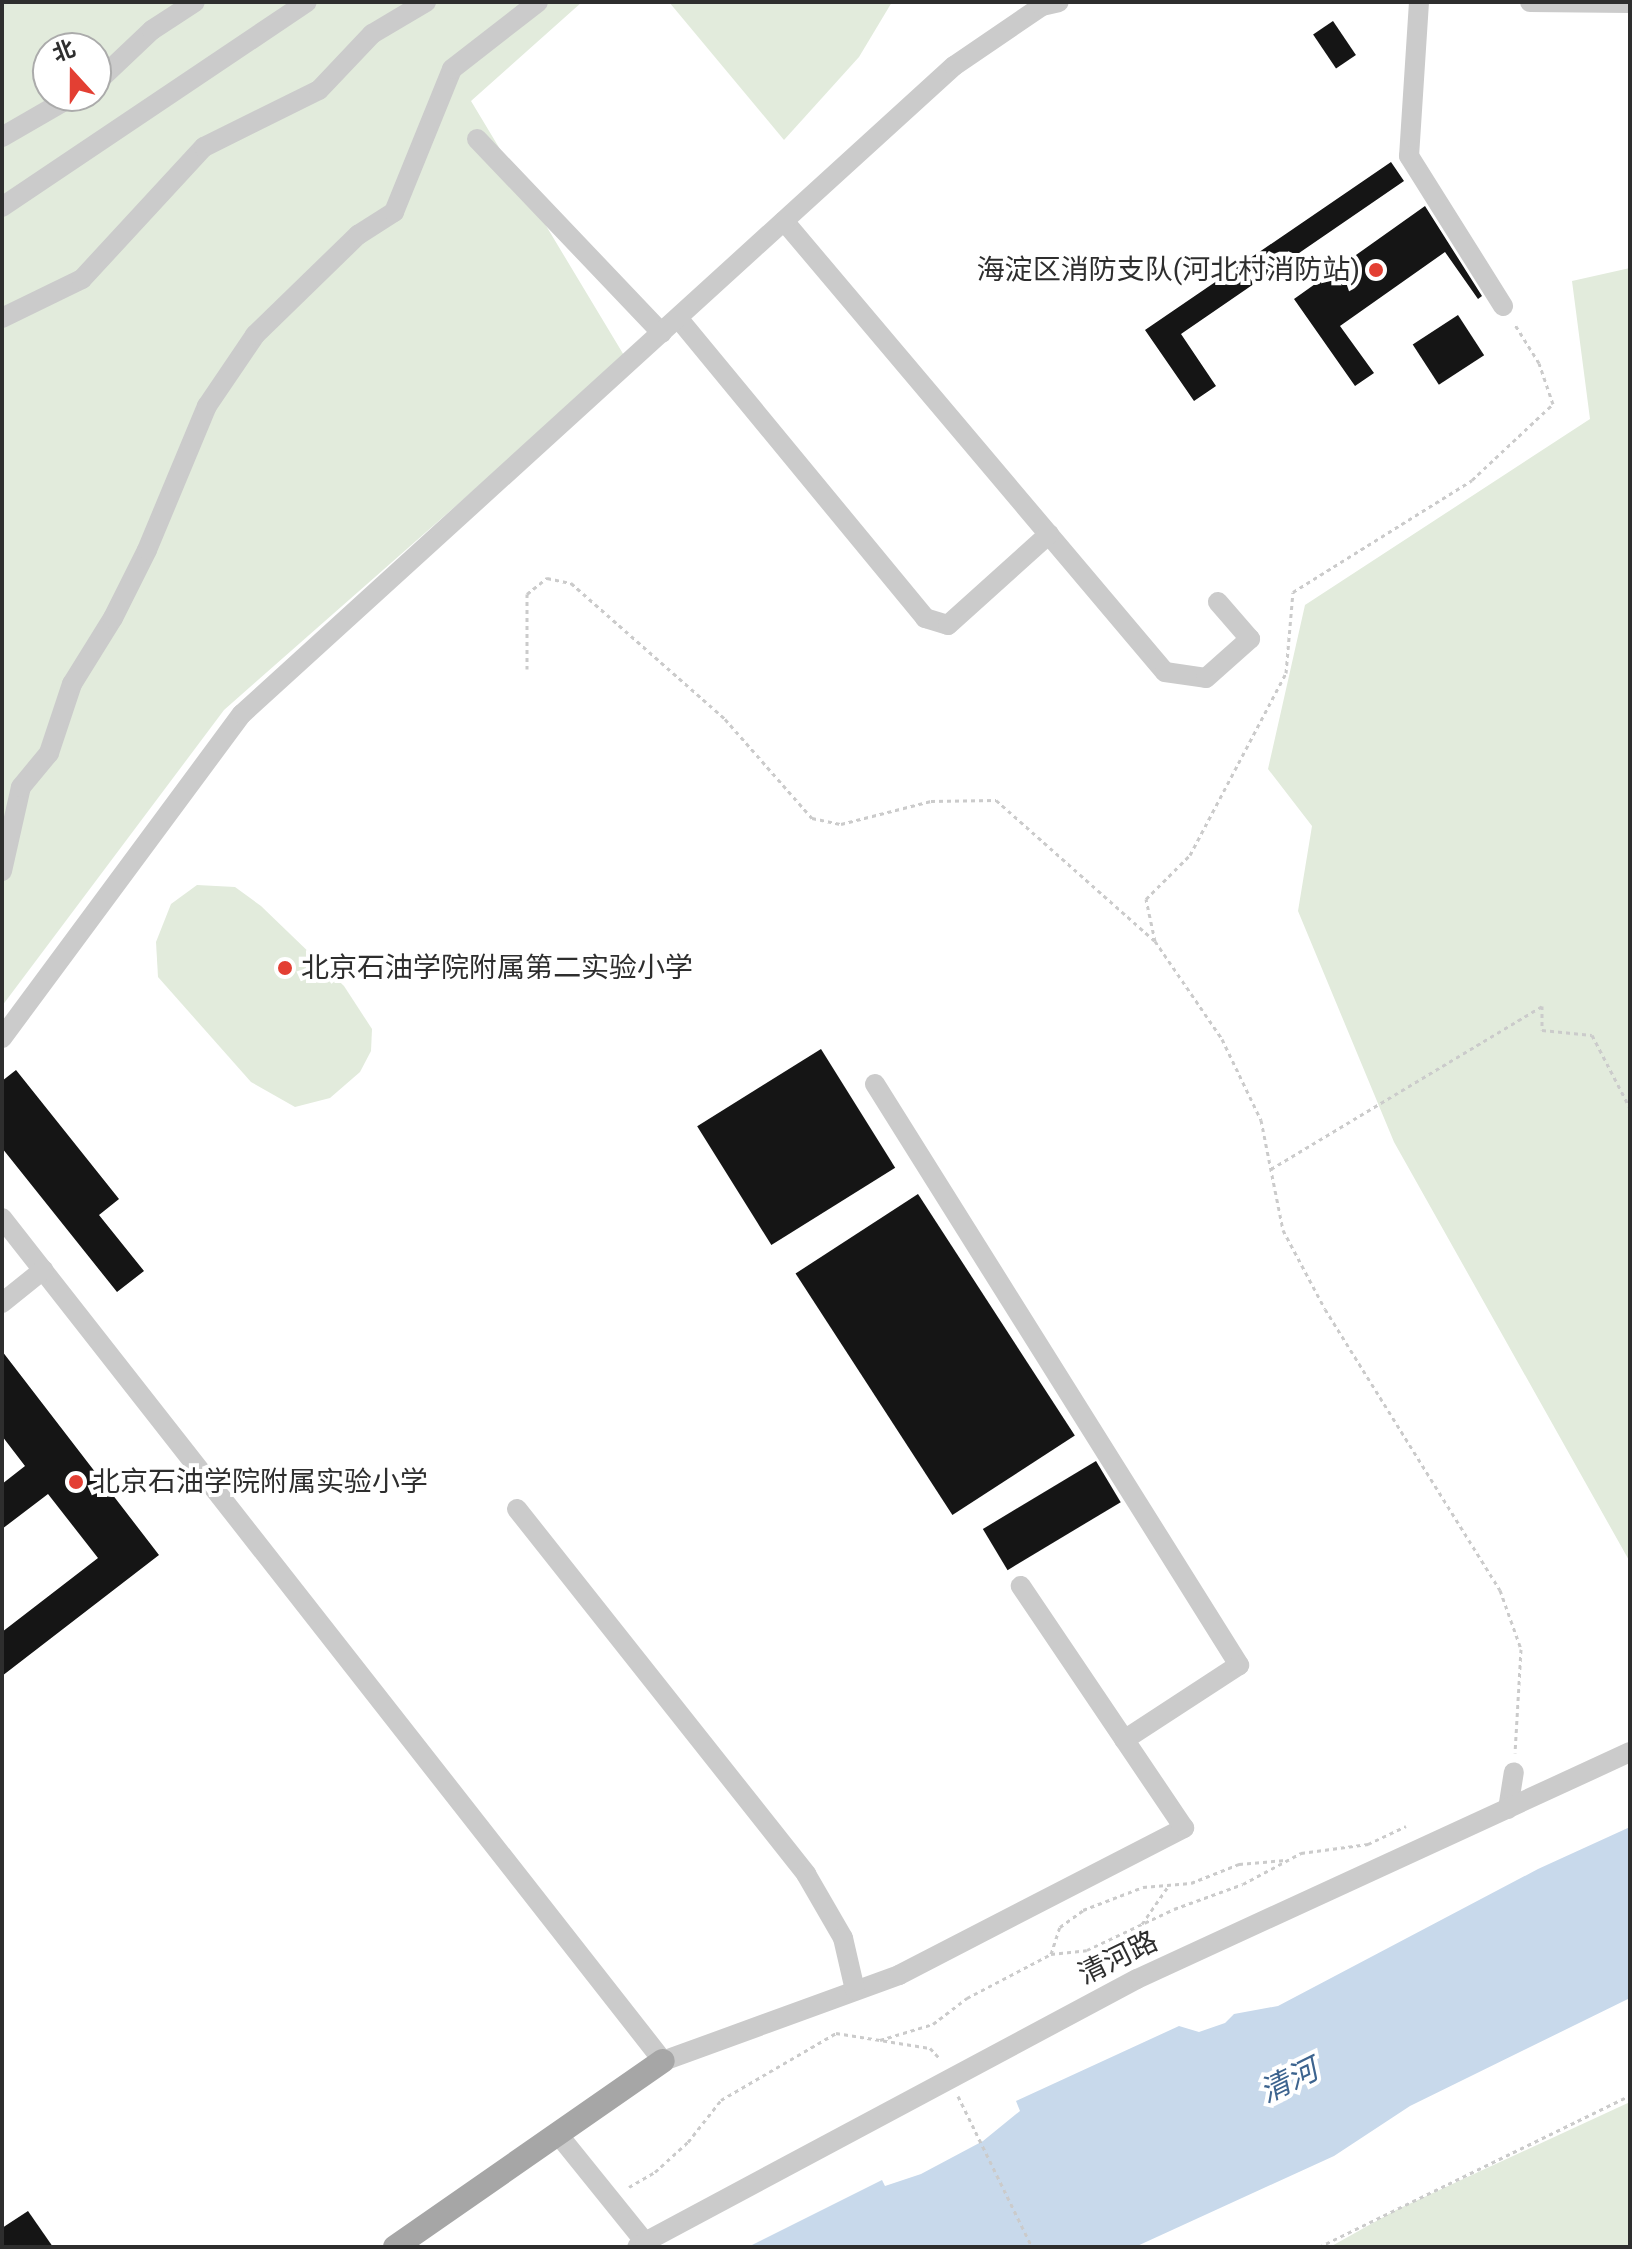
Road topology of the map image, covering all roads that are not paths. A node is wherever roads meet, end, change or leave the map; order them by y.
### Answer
1 (195, 2) edge
2 (307, 2) edge
3 (426, 2) edge
4 (538, 2) edge
5 (1059, 2) edge
6 (1419, 2) edge
7 (1530, 2) edge
8 (1630, 3) edge
9 (112, 68) edge
10 (45, 112) edge
11 (2, 137) edge
12 (477, 139) dead end
13 (2, 207) edge
14 (784, 221) junction
15 (1503, 306) road end
16 (2, 318) edge
17 (678, 318) junction
18 (662, 333) junction
19 (1049, 534) junction
20 (1218, 602) dead end
21 (2, 871) edge
22 (2, 1038) edge
23 (875, 1084) dead end
24 (2, 1218) edge
25 (43, 1270) junction
26 (2, 1303) edge
27 (517, 1509) dead end
28 (1021, 1586) dead end
29 (1124, 1740) junction
30 (1630, 1752) edge
31 (1514, 1772) road end
32 (1508, 1809) junction
33 (855, 1990) junction
34 (663, 2061) junction
35 (557, 2133) junction
36 (641, 2244) edge
37 (395, 2247) edge

1 - 9 street
2 - 13 street
3 - 16 street
4 - 21 street
5 - 14 street
6 - 15 street
7 - 8 street
10 - 11 street
12 - 18 street
14 - 17 street
14 - 19 street
17 - 18 street
17 - 19 street
18 - 22 street
19 - 20 street
23 - 29 street
24 - 25 street
25 - 26 street
25 - 34 street
27 - 33 street
28 - 29 street
29 - 33 street
30 - 32 street, 清河路
31 - 32 street
32 - 36 street, 清河路
33 - 34 street
34 - 35 main road
35 - 36 street, 清河路
35 - 37 main road

